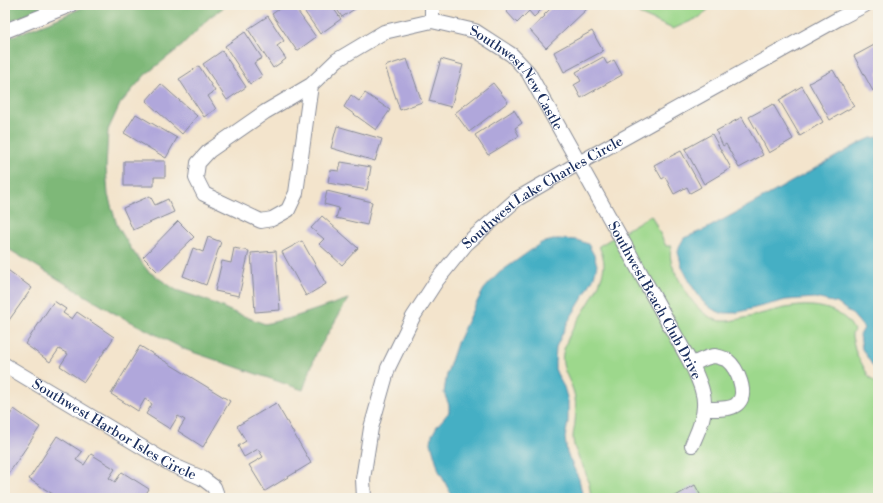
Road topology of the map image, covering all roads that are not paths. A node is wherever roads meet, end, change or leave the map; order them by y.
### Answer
1 (70, 5) edge
2 (432, 5) edge
3 (865, 5) edge
4 (432, 20) junction
5 (5, 31) edge
6 (311, 85) junction
7 (579, 163) junction
8 (691, 364) junction
9 (5, 365) edge
10 (704, 409) junction
11 (692, 445) dead end
12 (218, 498) edge
13 (364, 498) edge

1 - 5 street
2 - 4 street
3 - 7 street, Southwest Lake Charles Circle
4 - 6 street, Southwest New Castle
4 - 7 street, Southwest New Castle
6 - 6 street, Southwest New Castle
7 - 8 street, Southwest Beach Club Drive
7 - 13 street, Southwest Lake Charles Circle
8 - 10 street, Southwest Beach Club Drive
8 - 10 street
9 - 12 street, Southwest Harbor Isles Circle
10 - 11 street, Southwest Beach Club Drive

